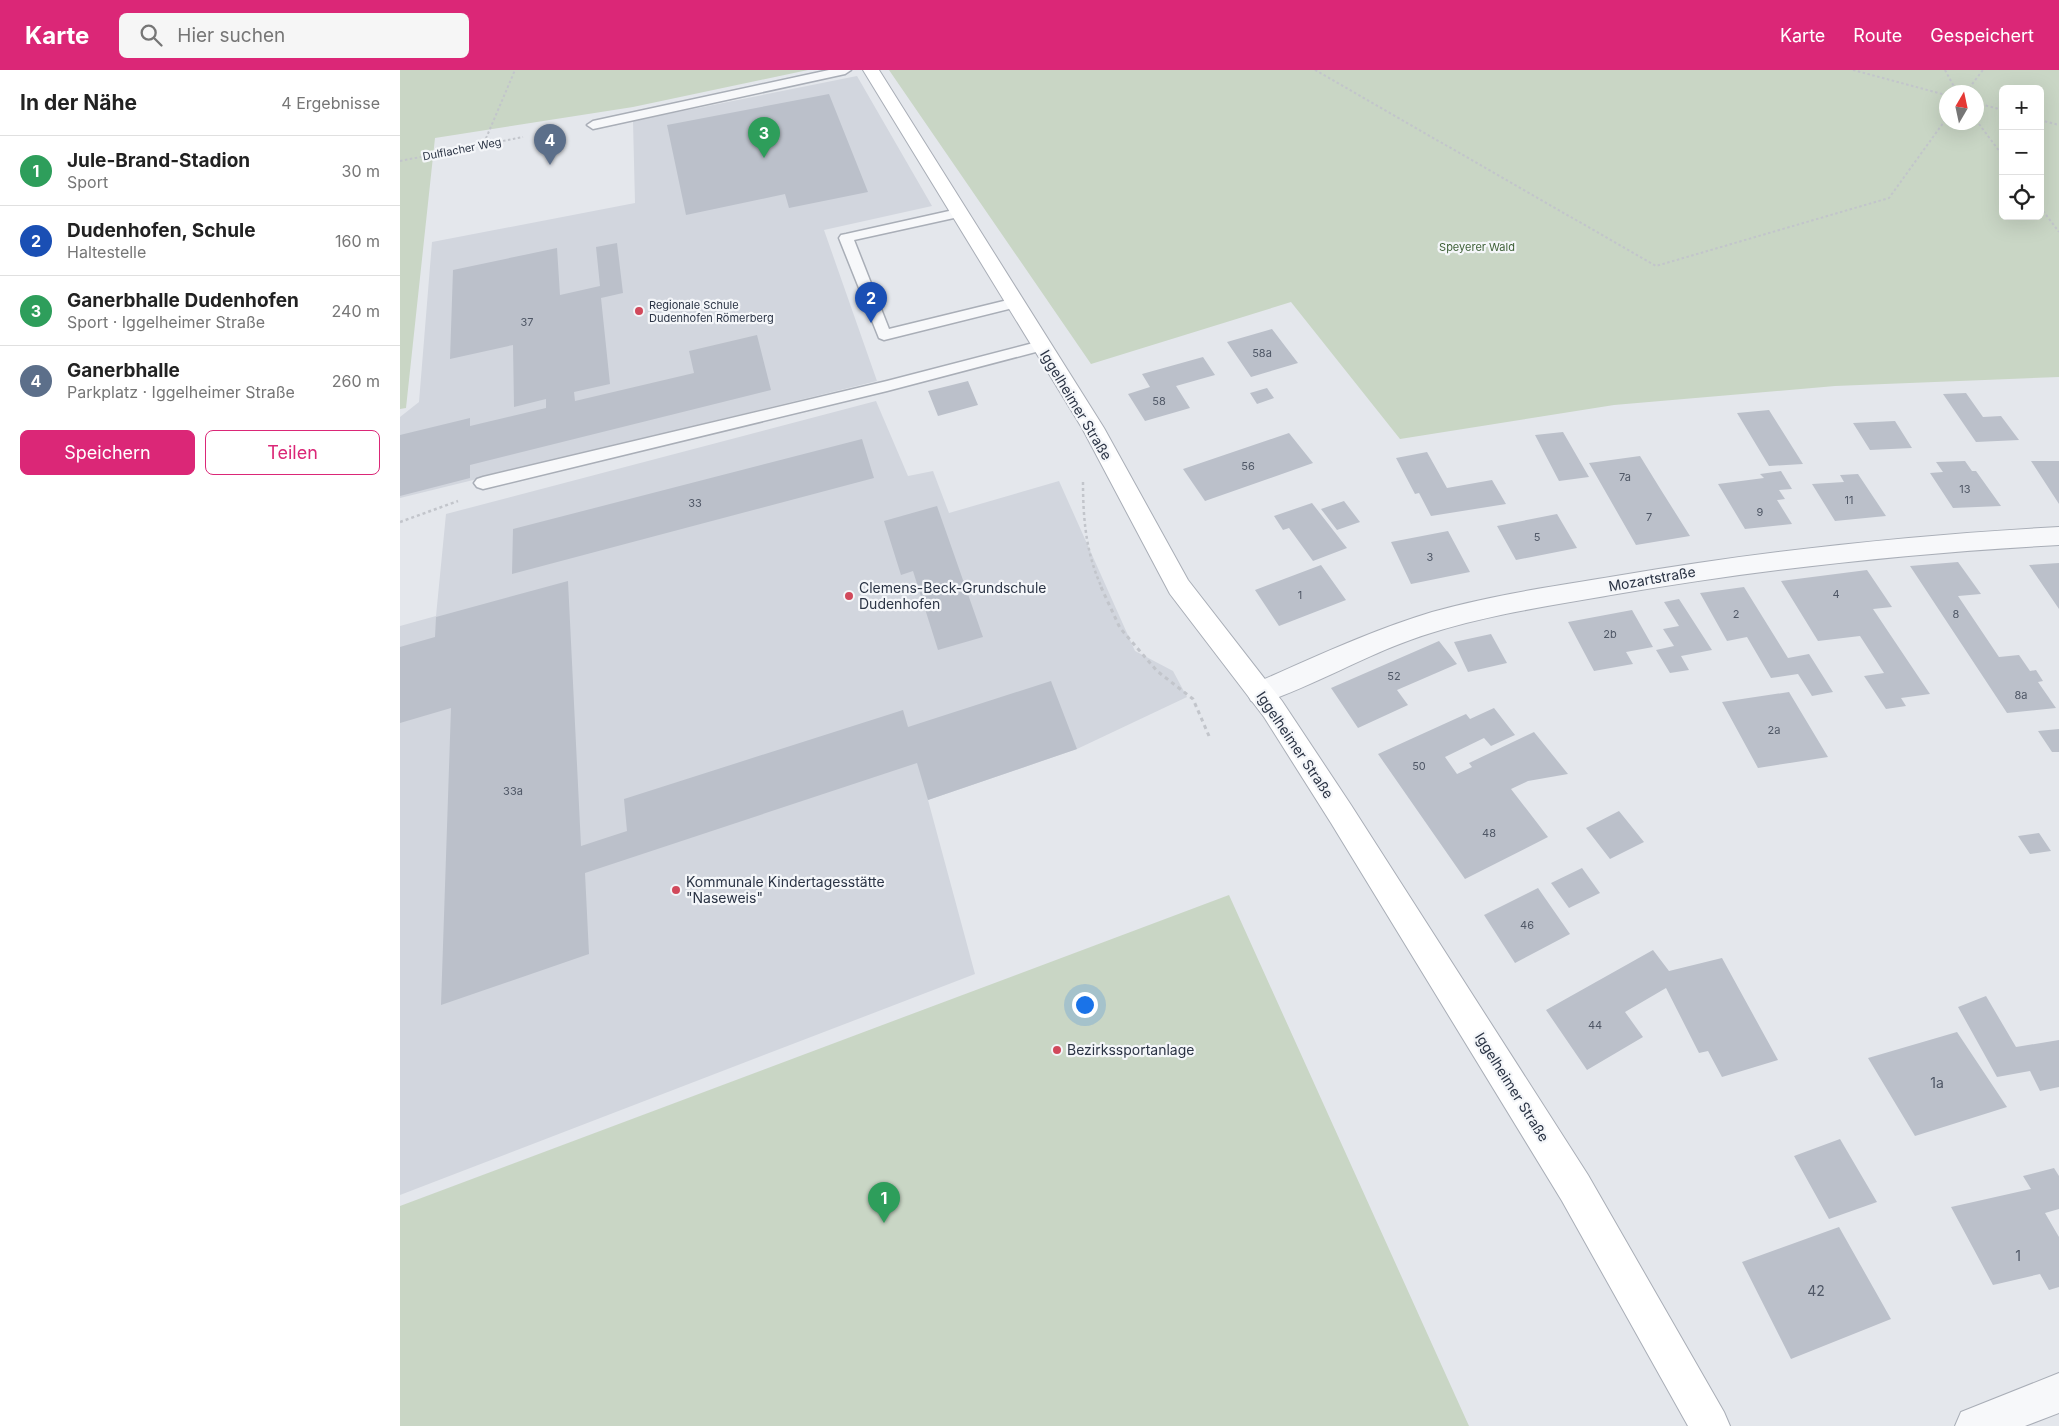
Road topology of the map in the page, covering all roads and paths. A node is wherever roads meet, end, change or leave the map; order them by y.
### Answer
1 (515, 70) edge
2 (844, 70) edge
3 (871, 70) edge
4 (1315, 70) edge
5 (1853, 70) edge
6 (1945, 70) edge
7 (1983, 70) edge
8 (1953, 85) edge
9 (1971, 85) edge
10 (1939, 93) edge
11 (1984, 105) edge
12 (1999, 109) edge
13 (2044, 121) edge
14 (593, 125) dead end
15 (2059, 125) edge
16 (1939, 128) edge
17 (1984, 130) edge
18 (523, 137) dead end
19 (484, 144) junction
20 (1999, 151) edge
21 (400, 160) edge
22 (2044, 212) edge
23 (958, 213) junction
24 (2059, 232) edge
25 (1016, 303) junction
26 (1041, 346) junction
27 (1082, 479) dead end
28 (483, 483) joint
29 (400, 522) edge
30 (2059, 536) edge
31 (1260, 693) junction
32 (1209, 736) dead end
33 (2059, 1392) edge
34 (1710, 1426) edge
35 (1975, 1426) edge

1 - 19 path
2 - 14 lane
3 - 23 street, Iggelheimer Straße
4 - 16 path
5 - 10 path
6 - 8 path
7 - 9 path
11 - 12 path
13 - 15 path
17 - 20 path
18 - 19 path, Dulflacher Weg
19 - 21 path, Dulflacher Weg
22 - 24 path
23 - 25 street, Iggelheimer Straße
23 - 25 lane
25 - 26 street, Iggelheimer Straße
26 - 28 lane
26 - 31 street, Iggelheimer Straße
27 - 32 path
28 - 29 path
30 - 31 street, Mozartstraße
31 - 34 street, Iggelheimer Straße
33 - 35 street

